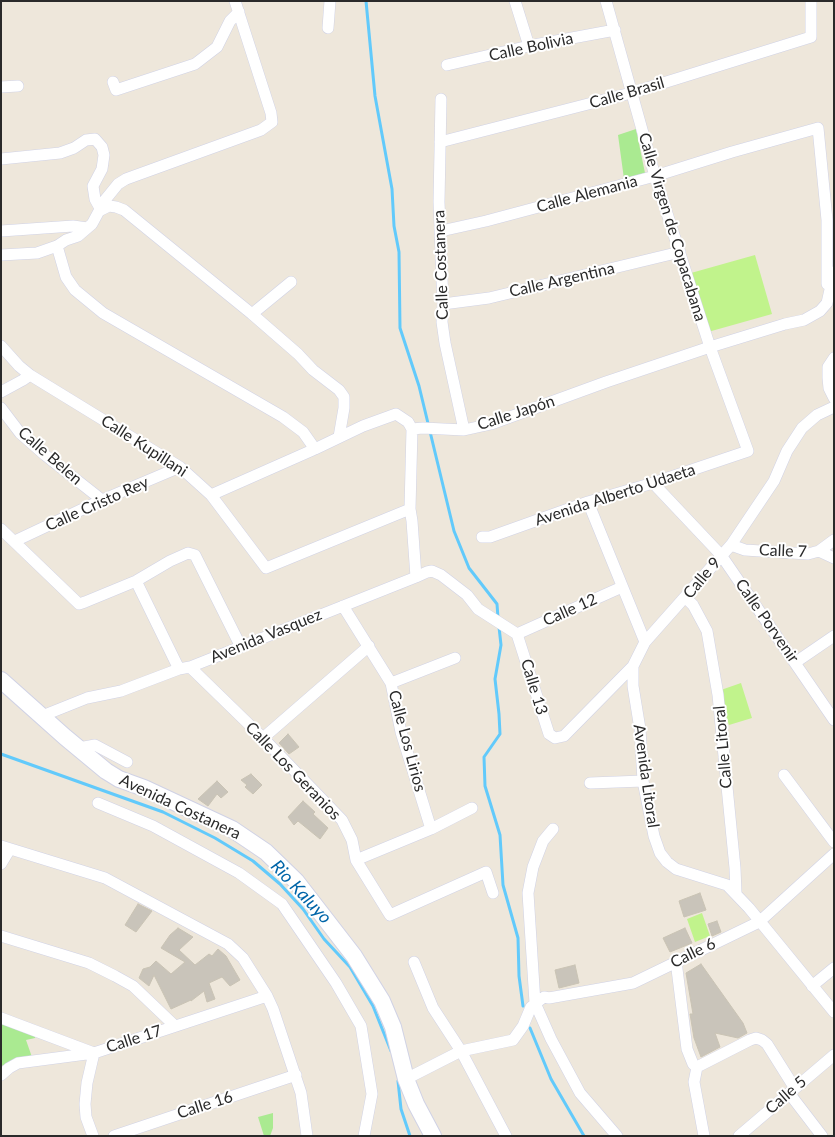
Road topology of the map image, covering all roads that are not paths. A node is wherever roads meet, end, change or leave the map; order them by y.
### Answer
1 (330, 1) edge
2 (515, 1) edge
3 (811, 1) edge
4 (608, 2) edge
5 (237, 7) edge
6 (328, 28) dead end
7 (615, 30) junction
8 (529, 46) junction
9 (447, 65) dead end
10 (113, 82) dead end
11 (18, 86) dead end
12 (1, 87) edge
13 (631, 93) junction
14 (441, 99) dead end
15 (440, 142) junction
16 (1, 159) edge
17 (655, 176) junction
18 (101, 210) junction
19 (87, 228) junction
20 (1, 231) edge
21 (441, 231) junction
22 (57, 246) junction
23 (680, 252) junction
24 (1, 255) edge
25 (834, 272) edge
26 (290, 282) dead end
27 (827, 303) junction
28 (443, 304) junction
29 (252, 314) junction
30 (1, 346) edge
31 (710, 347) junction
32 (834, 358) edge
33 (30, 375) junction
34 (1, 392) edge
35 (834, 398) edge
36 (834, 407) edge
37 (1, 408) edge
38 (417, 428) junction
39 (461, 429) junction
40 (339, 437) junction
41 (315, 449) junction
42 (748, 450) joint
43 (180, 467) junction
44 (653, 483) junction
45 (211, 495) junction
46 (102, 500) junction
47 (588, 502) junction
48 (410, 509) junction
49 (1, 529) edge
50 (482, 537) dead end
51 (834, 540) edge
52 (15, 542) junction
53 (730, 545) junction
54 (819, 551) junction
55 (721, 555) junction
56 (834, 558) edge
57 (416, 578) junction
58 (136, 581) junction
59 (622, 587) junction
60 (689, 601) junction
61 (343, 606) junction
62 (517, 634) junction
63 (834, 636) edge
64 (645, 642) junction
65 (368, 646) junction
66 (241, 647) junction
67 (455, 658) dead end
68 (796, 662) junction
69 (633, 666) junction
70 (184, 668) junction
71 (1, 680) edge
72 (391, 683) junction
73 (42, 716) junction
74 (834, 720) edge
75 (263, 738) junction
76 (555, 738) joint
77 (79, 748) junction
78 (127, 762) dead end
79 (784, 775) dead end
80 (643, 780) junction
81 (590, 783) dead end
82 (98, 803) dead end
83 (472, 808) dead end
84 (431, 829) junction
85 (554, 829) dead end
86 (834, 842) edge
87 (5, 847) edge
88 (834, 854) edge
89 (356, 860) junction
90 (1, 864) edge
91 (493, 893) dead end
92 (736, 893) junction
93 (759, 922) junction
94 (1, 936) edge
95 (676, 961) junction
96 (414, 962) dead end
97 (834, 968) edge
98 (812, 986) junction
99 (267, 996) junction
100 (533, 1005) junction
101 (834, 1012) edge
102 (1, 1018) edge
103 (175, 1026) junction
104 (461, 1051) junction
105 (94, 1053) junction
106 (834, 1055) edge
107 (697, 1067) junction
108 (1, 1075) edge
109 (296, 1075) junction
110 (406, 1079) junction
111 (792, 1090) junction
112 (92, 1136) edge
113 (114, 1136) edge
114 (307, 1136) edge
115 (364, 1136) edge
116 (434, 1136) edge
117 (506, 1136) edge
118 (617, 1136) edge
119 (704, 1136) edge
120 (739, 1136) edge
121 (822, 1136) edge

1 - 6 street
2 - 8 street
3 - 13 street, Calle Brasil
4 - 7 street, Calle Virgen de Copacabana
5 - 10 street
5 - 18 street
7 - 8 street, Calle Bolivia
7 - 13 street, Calle Virgen de Copacabana
8 - 9 street, Calle Bolivia
11 - 12 street
13 - 15 street, Calle Brasil
13 - 17 street, Calle Virgen de Copacabana
14 - 15 street, Calle Costanera
15 - 21 street, Calle Costanera
16 - 18 street
17 - 21 street, Calle Alemania
17 - 23 street, Calle Virgen de Copacabana
17 - 27 street, Calle Alemania
18 - 19 street
18 - 29 street
19 - 20 street
19 - 22 street
21 - 28 street, Calle Costanera
22 - 24 street
22 - 41 street
23 - 28 street, Calle Argentina
23 - 31 street, Calle Virgen de Copacabana
25 - 27 street
26 - 29 street
27 - 31 street, Calle Japón
28 - 39 street, Calle Costanera
29 - 40 street
30 - 33 street, Calle Kupillani
31 - 39 street, Calle Japón
31 - 42 street, Calle Virgen de Copacabana
32 - 35 street
33 - 34 street
33 - 43 street, Calle Kupillani
36 - 53 street, Calle 9
37 - 46 street, Calle Belen
38 - 39 street, Calle Japón
38 - 40 street
38 - 48 street
40 - 41 street
41 - 45 street
42 - 44 street, Avenida Alberto Udaeta
43 - 45 street, Calle Kupillani
43 - 46 street, Calle Cristo Rey
44 - 47 street, Avenida Alberto Udaeta
44 - 55 street, Calle Porvenir
45 - 48 street, Calle Kupillani
46 - 52 street, Calle Cristo Rey
47 - 50 street, Avenida Alberto Udaeta
47 - 59 street
48 - 57 street
49 - 52 street
51 - 54 street
52 - 58 street
53 - 54 street, Calle 7
53 - 55 street, Calle 9
54 - 56 street, Calle 7
55 - 60 street, Calle 9
55 - 68 street, Calle Porvenir
57 - 61 street, Avenida Vasquez
57 - 62 street, Avenida Vasquez
58 - 66 street
58 - 70 street, Calle Los Geranios
59 - 62 street, Calle 12
59 - 64 street
60 - 64 street, Calle 9
60 - 92 street, Calle Litoral
61 - 65 street, Calle Los Lirios
61 - 66 street, Avenida Vasquez
62 - 76 street, Calle 13
63 - 68 street
64 - 69 street, Calle 9
65 - 72 street, Calle Los Lirios
65 - 75 street
66 - 70 street, Avenida Vasquez
67 - 72 street
68 - 74 street, Calle Porvenir
69 - 76 street, Calle 9
69 - 80 street, Avenida Litoral
70 - 73 street, Avenida Vasquez
70 - 75 street, Calle Los Geranios
71 - 73 main road, Avenida Costanera
72 - 84 street, Calle Los Lirios
73 - 77 main road, Avenida Costanera
75 - 89 street, Calle Los Geranios
77 - 78 street
77 - 110 main road, Avenida Costanera
79 - 86 street
80 - 81 street
80 - 92 street, Avenida Litoral
82 - 115 street
83 - 84 street
84 - 89 street
85 - 100 street
87 - 90 street
87 - 99 street
88 - 93 street, Calle 6
89 - 91 street, Calle Los Geranios
92 - 93 street, Avenida Litoral
93 - 95 street, Calle 6
93 - 98 street, Avenida Litoral
94 - 103 street
95 - 100 street, Calle 6
95 - 107 street
96 - 104 street
97 - 98 street
98 - 101 street, Avenida Litoral
99 - 103 street, Calle 17
99 - 109 street
100 - 104 street
100 - 118 street
102 - 105 street
103 - 105 street, Calle 17
104 - 110 street
104 - 117 street
105 - 108 street, Calle 17
105 - 112 street
106 - 111 street, Calle 5
107 - 111 street
107 - 119 street
109 - 113 street, Calle 16
109 - 114 street
110 - 116 main road, Avenida Costanera
111 - 120 street, Calle 5
111 - 121 street

